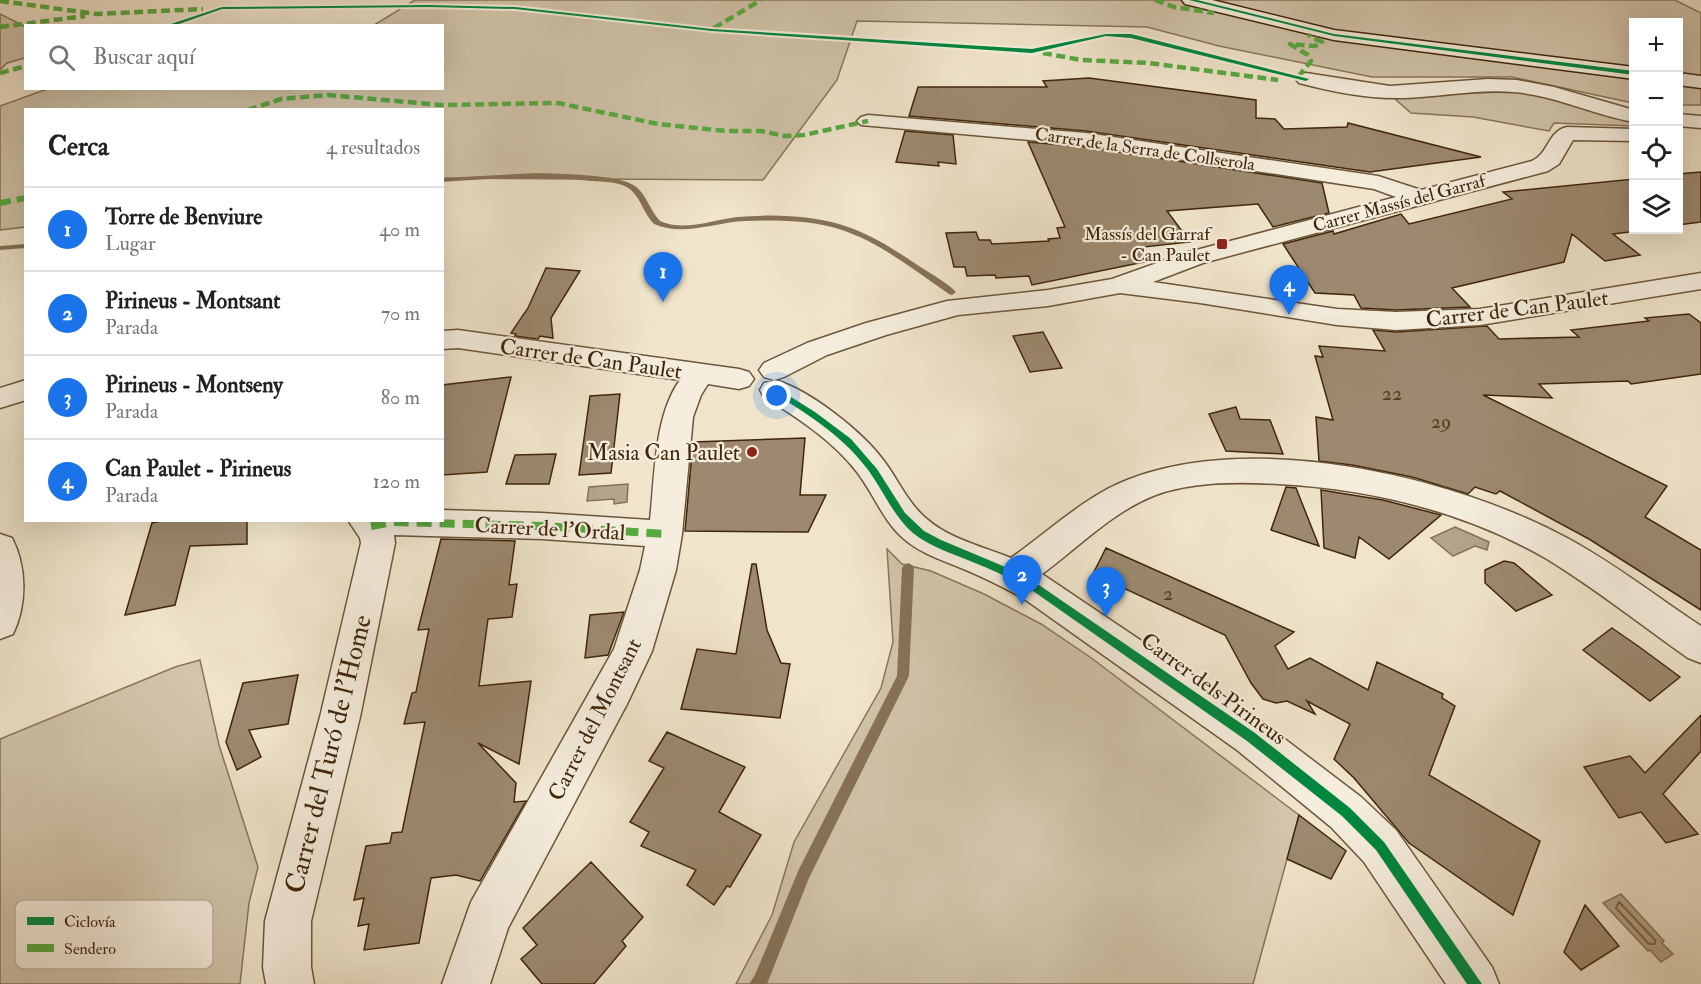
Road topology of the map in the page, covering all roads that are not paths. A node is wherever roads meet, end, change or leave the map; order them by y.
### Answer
1 (1191, 0) edge
2 (1629, 73) edge
3 (1306, 79) dead end
4 (1683, 80) edge
5 (1701, 82) edge
6 (1629, 115) edge
7 (868, 121) dead end
8 (1701, 122) edge
9 (1684, 131) edge
10 (1629, 135) edge
11 (1419, 197) junction
12 (1194, 258) junction
13 (1168, 268) joint
14 (1701, 281) edge
15 (1118, 286) junction
16 (1207, 296) junction
17 (444, 340) edge
18 (700, 374) junction
19 (774, 380) junction
20 (368, 523) edge
21 (665, 534) junction
22 (0, 548) edge
23 (1014, 575) junction
24 (0, 623) edge
25 (1701, 647) edge
26 (290, 984) edge
27 (466, 984) edge
28 (1475, 984) edge

1 - 2 street
3 - 6 street
4 - 5 street
7 - 11 street, Carrer de la Serra de Collserola
8 - 9 street
10 - 11 street, Carrer Massís del Garraf
11 - 12 street, Carrer Massís del Garraf
12 - 13 street, Carrer Massís del Garraf
12 - 16 street
13 - 15 street, Carrer de Can Paulet
14 - 16 street, Carrer de Can Paulet
15 - 16 street, Carrer de Can Paulet
15 - 19 street, Carrer de Can Paulet
17 - 18 street, Carrer de Can Paulet
18 - 19 street, Carrer de Can Paulet
18 - 21 street, Carrer del Montsant
19 - 23 street, Carrer dels Pirineus
20 - 21 street, Carrer de l'Ordal
20 - 26 street, Carrer del Turó de l'Home
21 - 27 street, Carrer del Montsant
22 - 24 street
23 - 25 street
23 - 28 street, Carrer dels Pirineus

